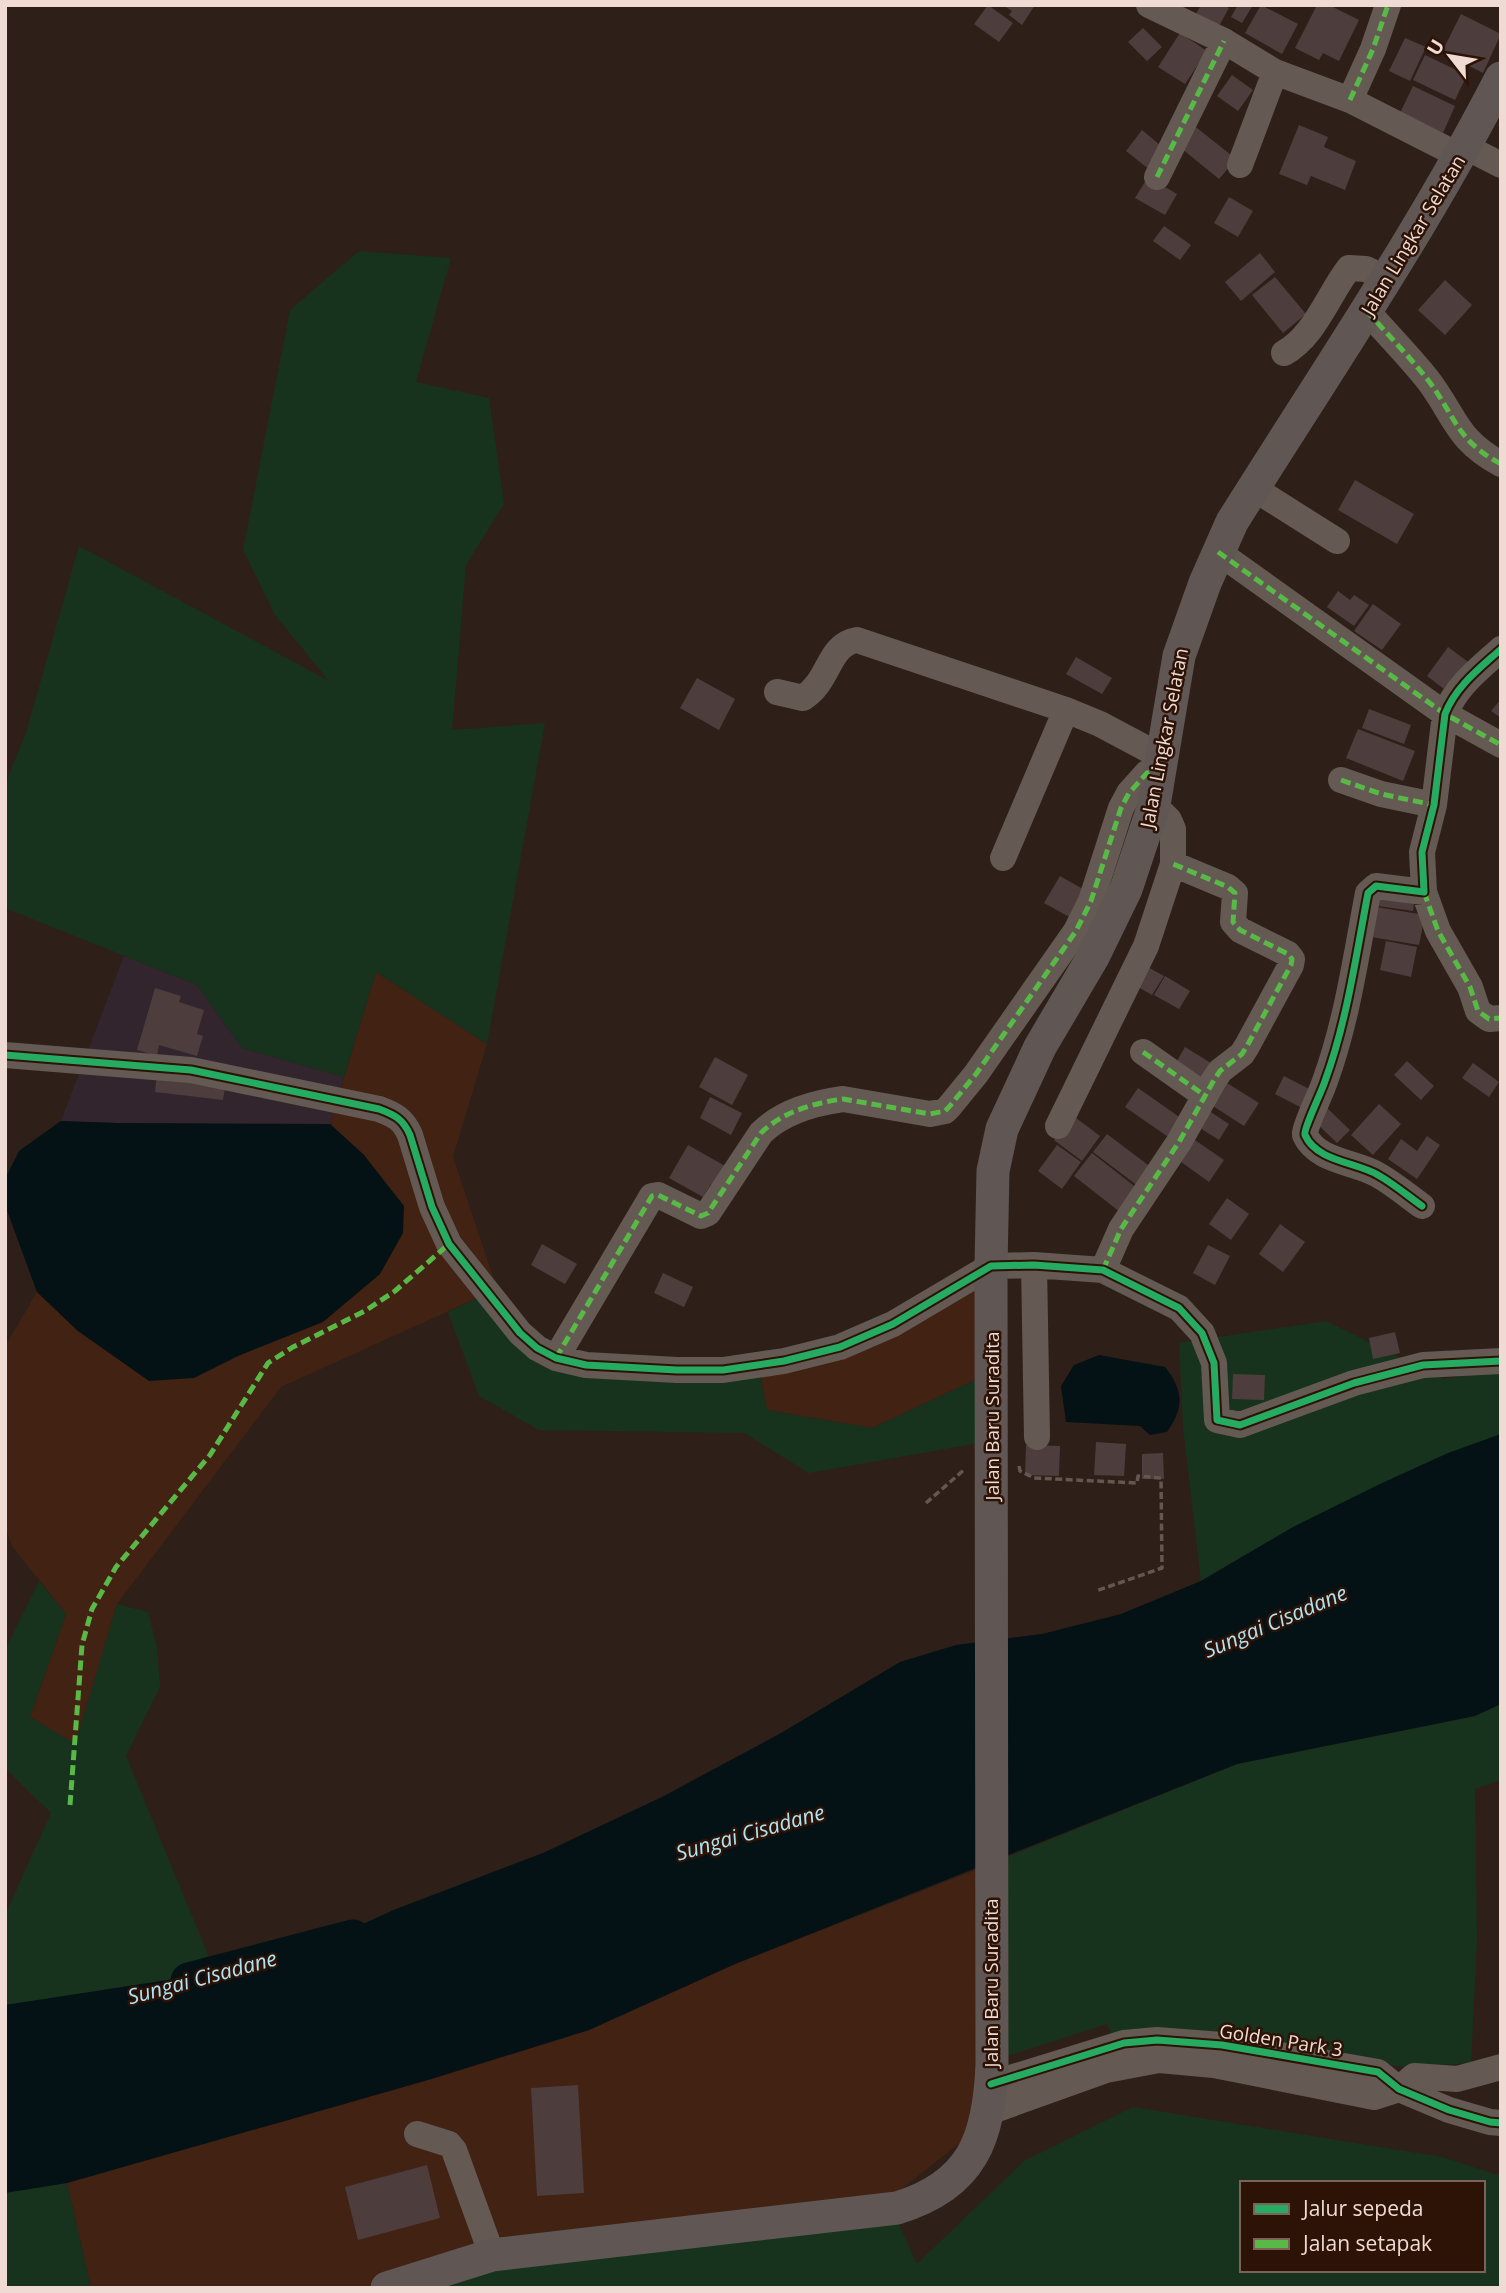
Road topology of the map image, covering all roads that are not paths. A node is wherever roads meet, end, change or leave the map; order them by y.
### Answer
1 (1149, 5) edge
2 (1388, 5) edge
3 (1188, 13) edge
4 (1224, 41) junction
5 (1275, 72) junction
6 (1501, 78) edge
7 (1350, 100) junction
8 (1463, 151) junction
9 (1240, 165) dead end
10 (1501, 165) edge
11 (1157, 177) dead end
12 (1386, 279) junction
13 (1367, 311) junction
14 (1284, 353) dead end
15 (1501, 464) edge
16 (1253, 488) junction
17 (1337, 541) dead end
18 (1218, 552) junction
19 (1501, 649) edge
20 (777, 692) dead end
21 (1066, 710) junction
22 (1445, 713) junction
23 (1501, 745) edge
24 (1161, 762) junction
25 (1341, 780) dead end
26 (1154, 806) junction
27 (1434, 806) junction
28 (1003, 858) dead end
29 (1173, 864) junction
30 (1424, 892) junction
31 (1501, 1018) edge
32 (1143, 1052) dead end
33 (5, 1055) edge
34 (1204, 1095) junction
35 (1058, 1126) dead end
36 (1422, 1206) dead end
37 (1034, 1265) junction
38 (991, 1266) junction
39 (1103, 1270) junction
40 (992, 1322) joint
41 (556, 1358) junction
42 (1501, 1361) edge
43 (1037, 1437) dead end
44 (1501, 2067) edge
45 (991, 2087) junction
46 (1399, 2089) junction
47 (1501, 2123) edge
48 (418, 2134) dead end
49 (492, 2255) junction
50 (387, 2288) edge

1 - 3 street
2 - 7 street
3 - 4 street
4 - 5 street
4 - 11 street
5 - 7 street
5 - 9 street
6 - 8 main road, Jalan Lingkar Selatan
7 - 8 street
8 - 10 street
8 - 12 main road, Jalan Lingkar Selatan
12 - 13 main road, Jalan Lingkar Selatan
12 - 14 street
13 - 15 street
13 - 16 main road, Jalan Lingkar Selatan
16 - 17 street
16 - 18 main road, Jalan Lingkar Selatan
18 - 22 street
18 - 24 main road, Jalan Lingkar Selatan
19 - 22 street
20 - 21 street
21 - 24 street
21 - 28 street
22 - 23 street
22 - 27 street
24 - 26 main road, Jalan Lingkar Selatan
24 - 41 street
25 - 27 street
26 - 29 street
26 - 38 main road, Jalan Lingkar Selatan
27 - 30 street
29 - 34 street
29 - 35 street
30 - 31 street
30 - 36 street
32 - 34 street
33 - 41 street
34 - 39 street
37 - 38 street
37 - 39 street
37 - 43 street
38 - 40 main road, Jalan Lingkar Selatan
38 - 41 street
39 - 42 street
40 - 45 main road, Jalan Baru Suradita
44 - 46 street, Golden Park 3
45 - 46 street, Golden Park 3
45 - 49 main road, Jalan Baru Suradita
46 - 47 street
48 - 49 street
49 - 50 main road, Jalan Baru Suradita

